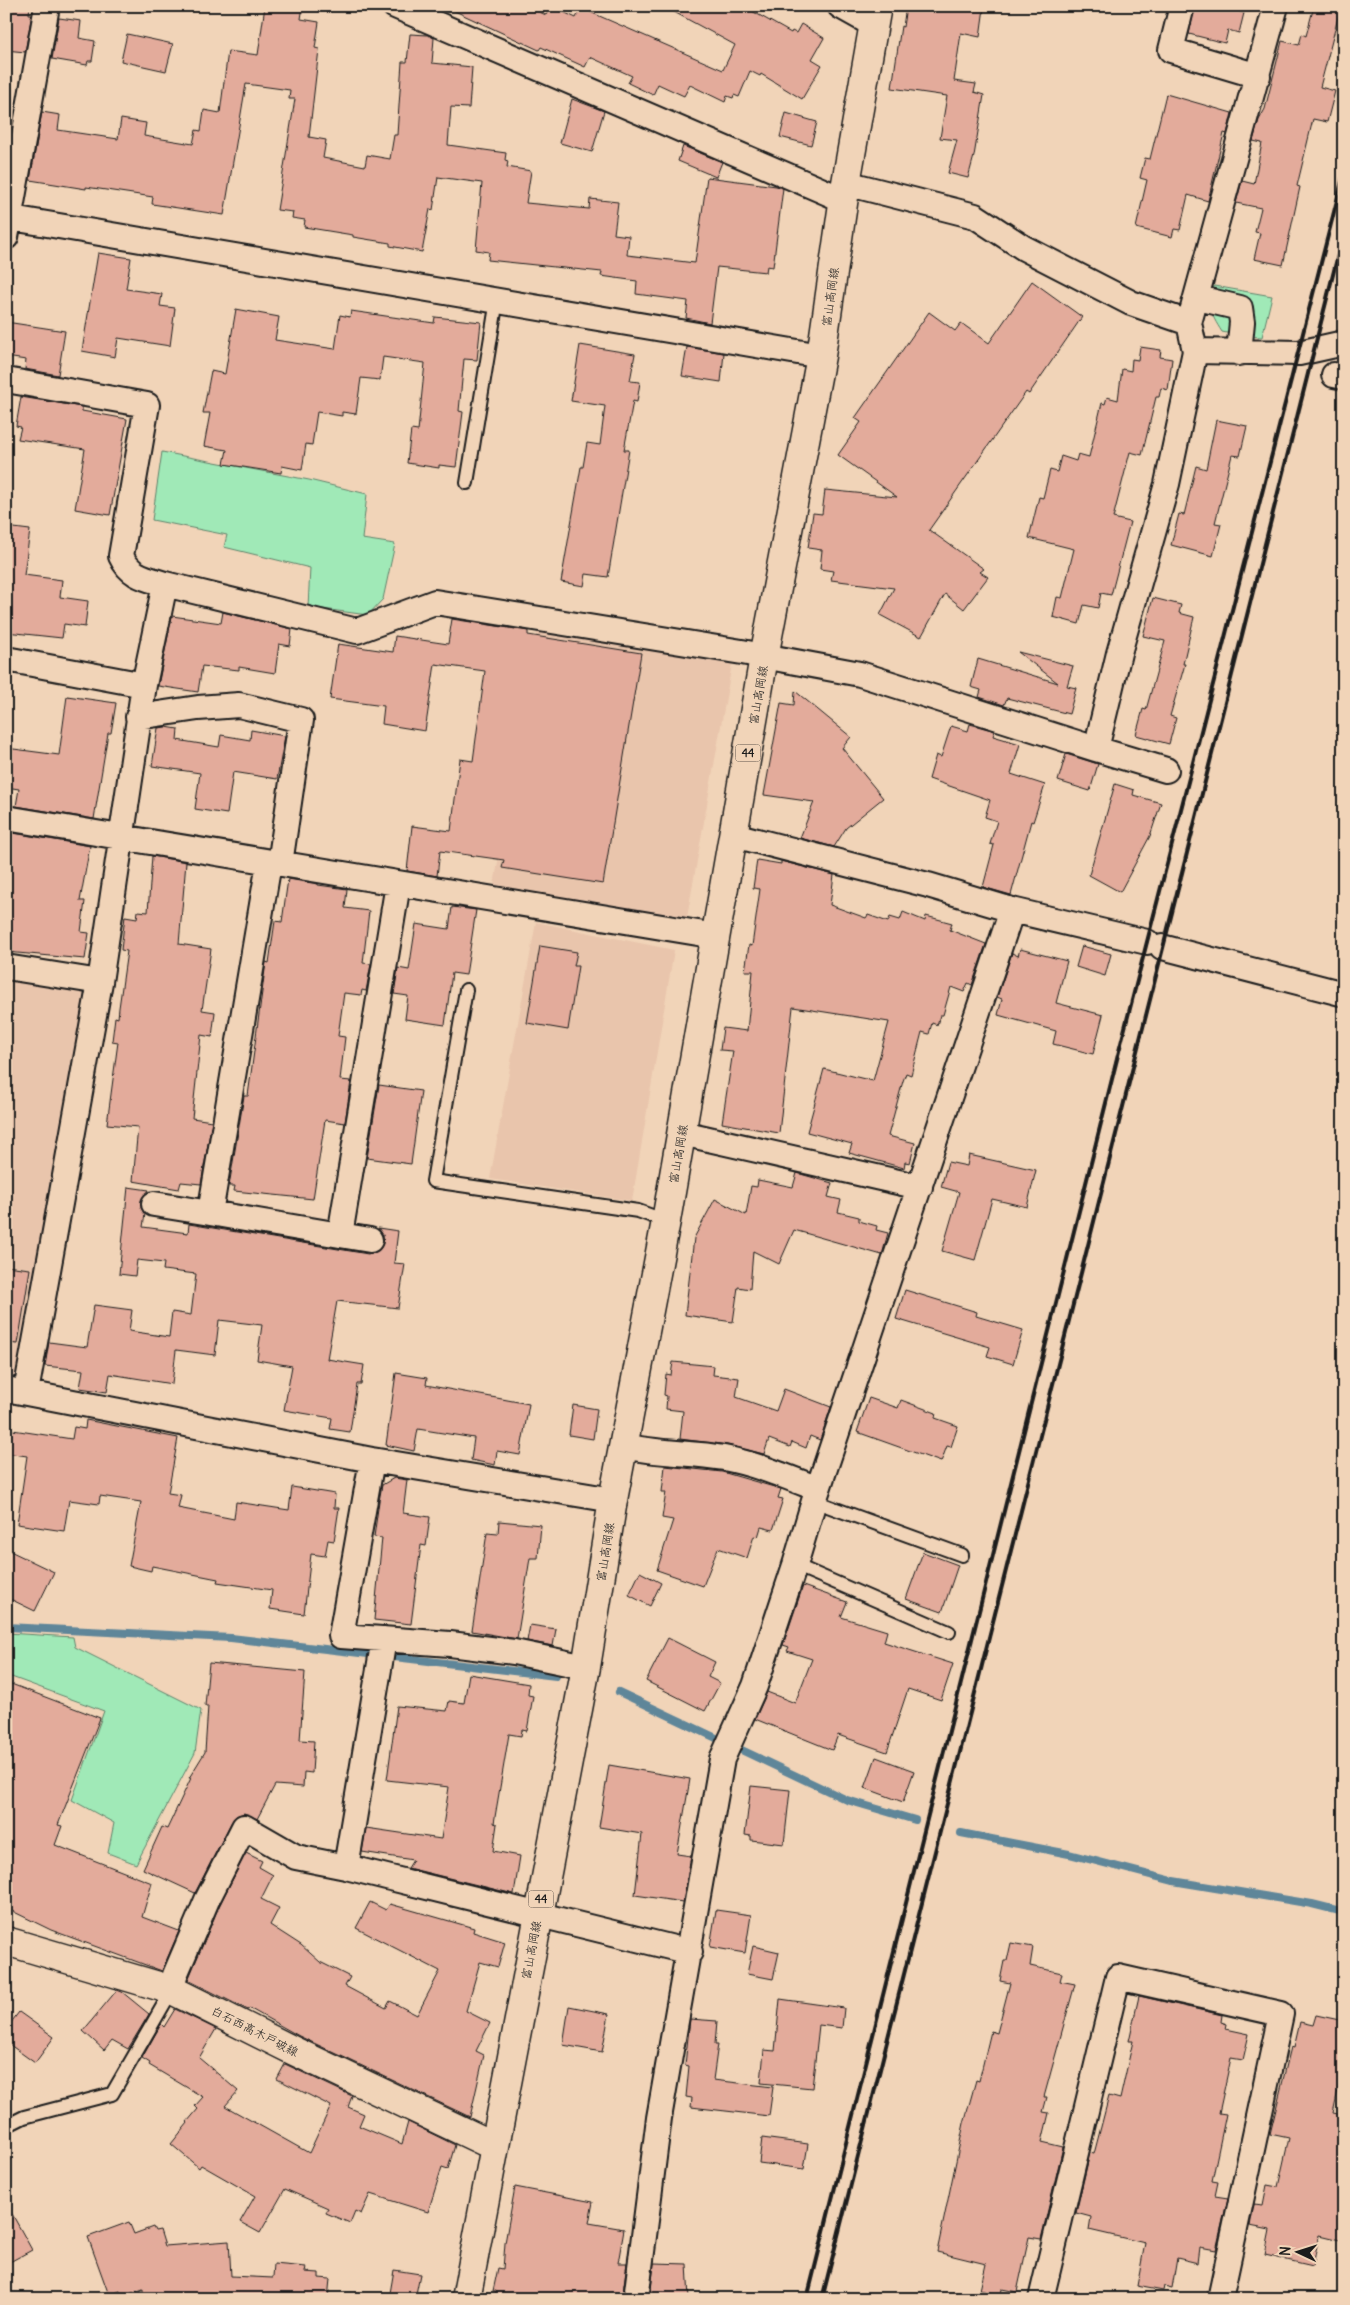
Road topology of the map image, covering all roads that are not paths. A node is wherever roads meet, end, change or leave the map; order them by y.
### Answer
1 (47, 6) edge
2 (395, 6) edge
3 (840, 6) edge
4 (1182, 6) edge
5 (1276, 6) edge
6 (876, 15) edge
7 (1258, 76) junction
8 (845, 192) junction
9 (7, 224) edge
10 (1198, 298) junction
11 (497, 300) junction
12 (1189, 323) junction
13 (1344, 343) edge
14 (1195, 351) junction
15 (1239, 353) junction
16 (821, 356) junction
17 (6, 380) edge
18 (467, 483) dead end
19 (165, 584) junction
20 (764, 657) junction
21 (6, 659) edge
22 (144, 685) junction
23 (138, 717) junction
24 (1096, 750) junction
25 (1166, 770) dead end
26 (6, 818) edge
27 (734, 835) junction
28 (122, 836) junction
29 (274, 864) junction
30 (398, 884) junction
31 (1012, 910) junction
32 (716, 936) junction
33 (6, 966) edge
34 (100, 982) junction
35 (466, 990) dead end
36 (1344, 994) edge
37 (682, 1133) junction
38 (920, 1187) junction
39 (154, 1204) dead end
40 (210, 1213) junction
41 (666, 1221) junction
42 (340, 1235) junction
43 (370, 1240) dead end
44 (16, 1390) edge
45 (625, 1446) junction
46 (372, 1460) junction
47 (816, 1495) junction
48 (613, 1500) junction
49 (962, 1555) dead end
50 (795, 1565) junction
51 (949, 1632) dead end
52 (384, 1639) junction
53 (586, 1667) junction
54 (346, 1867) junction
55 (538, 1916) junction
56 (6, 1942) edge
57 (690, 1952) junction
58 (172, 1990) junction
59 (6, 2126) edge
60 (494, 2146) junction
61 (466, 2299) edge
62 (636, 2299) edge
63 (1042, 2299) edge
64 (1220, 2299) edge

1 - 9 street
2 - 8 street
3 - 6 street
4 - 7 street
5 - 7 street
6 - 8 main road, 富山高岡線 / 44
7 - 10 street
8 - 12 street
8 - 16 main road, 富山高岡線 / 44
9 - 11 street
10 - 12 street
10 - 15 street
11 - 16 street
11 - 18 lane
12 - 14 street
13 - 15 street
14 - 15 street
14 - 24 street
16 - 20 main road, 富山高岡線 / 44
17 - 19 street
19 - 20 street
19 - 22 street
20 - 24 street
20 - 27 main road, 富山高岡線 / 44
21 - 22 street
22 - 23 street
23 - 28 street
23 - 29 street
24 - 25 street
26 - 28 street
27 - 31 street
27 - 32 main road, 富山高岡線 / 44
28 - 29 street
28 - 34 street
29 - 30 street
29 - 40 street
30 - 32 street
30 - 42 street
31 - 36 street
31 - 38 street
32 - 37 main road, 富山高岡線 / 44
33 - 34 street
34 - 44 street
35 - 41 lane
37 - 38 street
37 - 41 main road, 富山高岡線 / 44
38 - 47 street
39 - 40 street
40 - 42 street
41 - 45 main road, 富山高岡線 / 44
42 - 43 street
44 - 46 street
45 - 47 street
45 - 48 main road, 富山高岡線 / 44
46 - 48 street
46 - 52 street
47 - 49 lane
47 - 50 street
48 - 53 main road, 富山高岡線 / 44
50 - 51 lane
50 - 57 street
52 - 53 street
52 - 54 street
53 - 55 main road, 富山高岡線 / 44
54 - 55 street
54 - 58 street
55 - 57 street
55 - 60 main road, 富山高岡線 / 44
56 - 58 main road, 白石西高木戸破線
57 - 62 street
58 - 59 lane
58 - 60 main road, 白石西高木戸破線
60 - 61 main road, 富山高岡線 / 44
63 - 64 street

